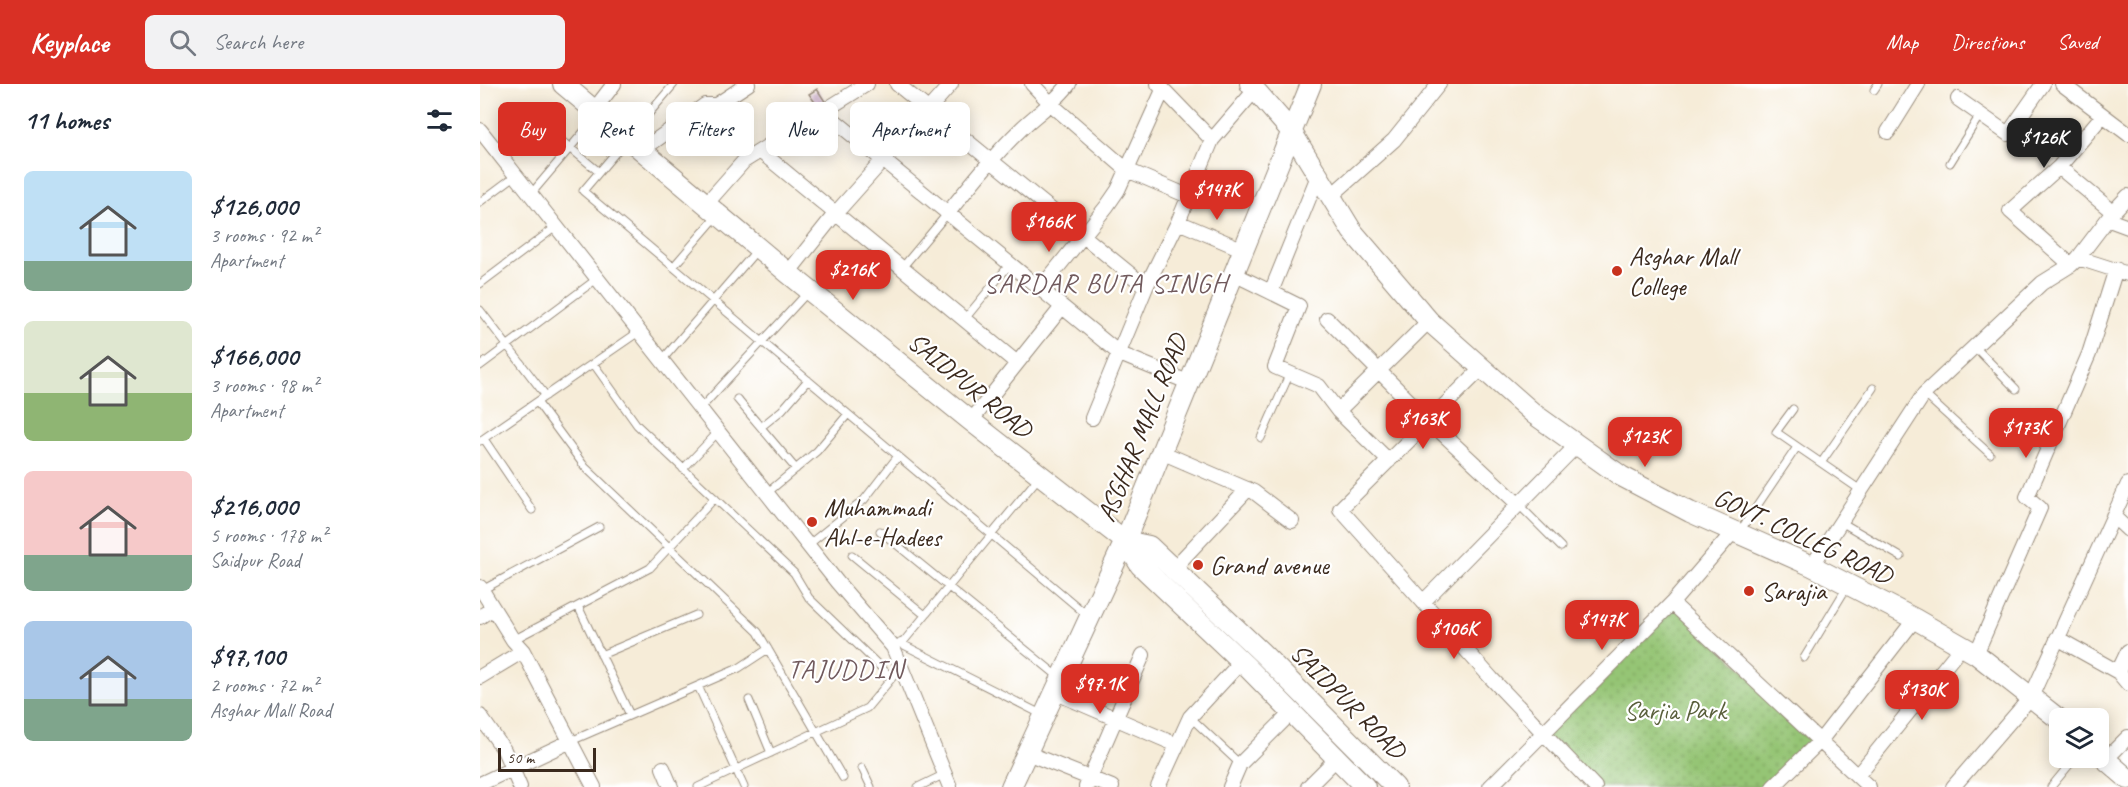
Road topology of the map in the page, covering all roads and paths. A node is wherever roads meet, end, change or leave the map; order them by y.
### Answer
1 (563, 84) edge
2 (614, 84) edge
3 (674, 84) edge
4 (748, 84) edge
5 (867, 84) edge
6 (897, 84) edge
7 (951, 84) edge
8 (1032, 84) edge
9 (1069, 84) edge
10 (1311, 84) edge
11 (1439, 84) edge
12 (1918, 84) edge
13 (2043, 84) edge
14 (2062, 84) edge
15 (1254, 86) edge
16 (1160, 87) edge
17 (1958, 99) dead end
18 (584, 102) edge
19 (602, 102) edge
20 (838, 102) edge
21 (919, 102) edge
22 (936, 102) edge
23 (1051, 104) junction
24 (654, 115) edge
25 (1980, 115) junction
26 (2103, 115) junction
27 (838, 124) edge
28 (480, 129) edge
29 (1291, 131) junction
30 (2127, 131) edge
31 (1888, 132) dead end
32 (654, 134) edge
33 (578, 137) edge
34 (1212, 140) junction
35 (970, 144) edge
36 (566, 145) edge
37 (766, 147) edge
38 (570, 148) junction
39 (760, 151) junction
40 (620, 156) edge
41 (648, 156) edge
42 (888, 156) edge
43 (990, 160) junction
44 (883, 161) junction
45 (1950, 163) dead end
46 (2059, 167) junction
47 (1127, 170) junction
48 (599, 172) junction
49 (516, 175) junction
50 (1318, 176) junction
51 (531, 194) junction
52 (1188, 196) junction
53 (1330, 196) junction
54 (2128, 196) edge
55 (480, 202) edge
56 (712, 209) junction
57 (835, 214) junction
58 (947, 214) junction
59 (2111, 216) junction
60 (1178, 222) junction
61 (556, 226) junction
62 (2128, 227) edge
63 (1082, 237) junction
64 (759, 248) junction
65 (1244, 250) junction
66 (2074, 262) junction
67 (1010, 264) junction
68 (673, 267) junction
69 (901, 269) junction
70 (2122, 272) edge
71 (788, 273) junction
72 (1234, 274) junction
73 (598, 278) junction
74 (480, 284) edge
75 (1146, 287) junction
76 (1041, 288) junction
77 (809, 290) junction
78 (1270, 292) junction
79 (713, 300) junction
80 (1062, 307) junction
81 (480, 310) edge
82 (964, 320) junction
83 (1327, 320) dead end
84 (1429, 321) junction
85 (640, 331) junction
86 (762, 341) junction
87 (507, 346) junction
88 (1975, 347) junction
89 (1120, 354) junction
90 (663, 359) junction
91 (593, 363) junction
92 (1017, 363) junction
93 (480, 366) edge
94 (1482, 368) junction
95 (1379, 371) junction
96 (1290, 373) junction
97 (808, 380) junction
98 (1190, 383) junction
99 (1873, 388) dead end
100 (2016, 389) dead end
101 (1924, 394) junction
102 (546, 396) junction
103 (737, 399) dead end
104 (537, 402) junction
105 (701, 408) junction
106 (1793, 409) dead end
107 (1338, 411) junction
108 (848, 414) junction
109 (1092, 418) dead end
110 (971, 421) junction
111 (1429, 421) junction
112 (761, 428) junction
113 (719, 431) junction
114 (1261, 438) dead end
115 (482, 440) edge
116 (1577, 445) junction
117 (1797, 447) junction
118 (1161, 453) junction
119 (1990, 454) dead end
120 (898, 456) junction
121 (1389, 461) junction
122 (1821, 463) junction
123 (684, 469) junction
124 (796, 469) junction
125 (1040, 475) junction
126 (2128, 484) edge
127 (1248, 489) junction
128 (1862, 490) junction
129 (767, 493) junction
130 (715, 498) junction
131 (1519, 505) junction
132 (532, 510) dead end
133 (2113, 516) junction
134 (1292, 521) dead end
135 (1841, 522) junction
136 (599, 527) dead end
137 (2128, 530) edge
138 (880, 531) dead end
139 (1735, 533) junction
140 (992, 535) junction
141 (1125, 541) junction
142 (808, 545) junction
143 (669, 547) junction
144 (1561, 547) dead end
145 (852, 555) dead end
146 (1901, 557) dead end
147 (1812, 566) junction
148 (1173, 569) junction
149 (1849, 585) junction
150 (948, 586) junction
151 (481, 589) edge
152 (1423, 602) junction
153 (1672, 603) junction
154 (578, 606) junction
155 (493, 608) junction
156 (696, 615) dead end
157 (925, 615) junction
158 (480, 617) edge
159 (1089, 617) junction
160 (1915, 619) junction
161 (2057, 638) junction
162 (513, 640) junction
163 (897, 645) junction
164 (768, 649) junction
165 (1969, 650) junction
166 (523, 651) junction
167 (2128, 651) edge
168 (601, 655) junction
169 (1143, 655) dead end
170 (1804, 658) dead end
171 (1241, 662) junction
172 (901, 667) junction
173 (2118, 672) junction
174 (480, 677) edge
175 (892, 678) junction
176 (2128, 684) edge
177 (1057, 685) junction
178 (698, 686) junction
179 (2031, 697) junction
180 (748, 700) dead end
181 (2049, 711) edge
182 (1291, 712) junction
183 (630, 715) junction
184 (1044, 715) junction
185 (480, 716) edge
186 (1190, 717) junction
187 (1116, 718) junction
188 (817, 731) junction
189 (1543, 733) junction
190 (2128, 737) edge
191 (571, 741) junction
192 (1820, 741) junction
193 (1177, 745) junction
194 (2109, 751) edge
195 (771, 753) junction
196 (1026, 753) junction
197 (1337, 758) junction
198 (2109, 762) edge
199 (1240, 764) junction
200 (663, 768) dead end
201 (862, 768) dead end
202 (2067, 768) edge
203 (512, 769) junction
204 (736, 769) junction
205 (1857, 776) junction
206 (843, 778) dead end
207 (2128, 779) edge
208 (948, 781) edge
209 (1088, 783) edge
210 (480, 784) edge
211 (589, 786) edge
212 (520, 787) edge
213 (671, 787) edge
214 (698, 787) edge
215 (744, 787) edge
216 (871, 787) edge
217 (918, 787) edge
218 (1011, 787) edge
219 (1112, 787) edge
220 (1158, 787) edge
221 (1230, 787) edge
222 (1308, 787) edge
223 (1365, 787) edge
224 (1395, 787) edge
225 (1490, 787) edge
226 (1595, 787) edge
227 (1773, 787) edge
228 (1869, 787) edge
229 (1953, 787) edge
230 (2051, 787) edge

1 - 18 street, SAIDPUR ROAD
2 - 19 street
3 - 24 lane
4 - 32 street
5 - 20 street
6 - 21 street
7 - 22 street
8 - 23 street
9 - 23 street
10 - 29 street, ASGHAR MALL ROAD
11 - 53 street
12 - 31 street
13 - 25 street
14 - 26 street
15 - 29 street, GOVT. COLLEG ROAD
15 - 34 street
16 - 34 street
16 - 47 street
17 - 25 street
23 - 43 street
23 - 47 street
25 - 45 lane
26 - 30 street
26 - 46 street
27 - 44 street
28 - 49 street
29 - 50 street, GOVT. COLLEG ROAD
29 - 65 street, ASGHAR MALL ROAD
33 - 38 lane
34 - 52 street
35 - 43 street
36 - 38 lane
37 - 39 street
38 - 48 lane
38 - 51 lane
39 - 56 street
39 - 57 street
40 - 48 lane
41 - 56 street, SAIDPUR ROAD
42 - 44 street
43 - 58 street
43 - 63 street
44 - 57 street
44 - 58 street
46 - 59 street
46 - 66 street
47 - 52 street
47 - 63 street
48 - 68 lane
49 - 51 street
49 - 55 lane
50 - 53 street, GOVT. COLLEG ROAD
50 - 78 street
51 - 61 street
52 - 60 street
53 - 84 street, GOVT. COLLEG ROAD
54 - 59 street
56 - 64 street, SAIDPUR ROAD
56 - 68 lane
57 - 69 street
57 - 71 street
58 - 67 street
58 - 69 lane
59 - 62 street
59 - 66 street
60 - 65 street
60 - 75 street
61 - 73 street
61 - 74 lane
63 - 75 street
63 - 76 street
64 - 71 street, SAIDPUR ROAD
64 - 79 lane
65 - 72 street, ASGHAR MALL ROAD
66 - 70 street
66 - 88 street
67 - 76 street
67 - 82 lane
68 - 79 lane
69 - 82 street
70 - 165 street
71 - 77 street, SAIDPUR ROAD
72 - 78 street
72 - 98 street, ASGHAR MALL ROAD
73 - 85 street
73 - 87 lane
75 - 89 street
76 - 80 street
77 - 86 lane
77 - 110 street, SAIDPUR ROAD
78 - 96 street
79 - 86 lane
79 - 90 lane
80 - 89 street
80 - 92 street
81 - 87 lane
82 - 92 street
83 - 95 street
84 - 94 street, GOVT. COLLEG ROAD
84 - 95 street
85 - 90 street
85 - 91 lane
86 - 97 lane
86 - 105 lane
87 - 93 lane
87 - 102 lane
88 - 100 lane
88 - 101 street
89 - 98 street
89 - 109 street
90 - 105 street
91 - 102 lane
91 - 123 lane
92 - 110 street
94 - 111 street
94 - 116 street, GOVT. COLLEG ROAD
95 - 107 street
95 - 111 street
96 - 107 street
96 - 114 lane
97 - 108 lane
97 - 112 lane
98 - 118 street, ASGHAR MALL ROAD
99 - 122 lane
101 - 119 lane
101 - 128 street
102 - 104 lane
103 - 112 lane
104 - 115 lane
104 - 143 lane
105 - 113 street
106 - 117 lane
107 - 121 street
108 - 120 lane
108 - 124 lane
110 - 125 street, SAIDPUR ROAD
111 - 121 street
111 - 131 street
112 - 124 lane
113 - 123 lane
113 - 129 street
115 - 132 lane
116 - 131 street
116 - 139 street, GOVT. COLLEG ROAD
117 - 122 lane
117 - 139 lane
118 - 127 street
118 - 141 street, ASGHAR MALL ROAD
120 - 140 lane
120 - 142 lane
121 - 152 street
122 - 128 lane
123 - 130 lane
124 - 129 lane
125 - 140 lane
125 - 141 street, SAIDPUR ROAD
126 - 133 street
127 - 134 street
127 - 148 street
128 - 135 street
129 - 142 street
130 - 143 lane
130 - 175 lane
131 - 144 lane
131 - 152 street
133 - 137 street
133 - 161 street
135 - 146 lane
135 - 147 street
136 - 151 lane
138 - 150 lane
139 - 147 street, GOVT. COLLEG ROAD
139 - 153 street
140 - 150 lane
140 - 159 lane
141 - 148 street, SAIDPUR ROAD
141 - 159 street, ASGHAR MALL ROAD
141 - 171 street, SAIDPUR ROAD
142 - 163 street
143 - 154 lane
143 - 164 lane
145 - 157 lane
147 - 149 street, GOVT. COLLEG ROAD
148 - 224 street, SAIDPUR ROAD
149 - 160 street, GOVT. COLLEG ROAD
149 - 170 lane
150 - 157 lane
150 - 177 lane
151 - 155 street
152 - 189 street
153 - 189 street
153 - 192 street
154 - 162 lane
154 - 168 lane
155 - 158 street
155 - 162 street
156 - 168 lane
157 - 163 lane
159 - 177 street, ASGHAR MALL ROAD
160 - 165 street, GOVT. COLLEG ROAD
160 - 192 street
161 - 173 street
161 - 179 street
162 - 166 street
163 - 172 street
163 - 184 lane
164 - 178 lane
164 - 188 lane
165 - 179 street, GOVT. COLLEG ROAD
165 - 205 street
166 - 174 street
166 - 191 street
167 - 173 street
168 - 183 lane
169 - 187 street
171 - 182 street, SAIDPUR ROAD
171 - 186 street
172 - 175 lane
172 - 208 street
173 - 176 street
175 - 188 lane
177 - 184 street, ASGHAR MALL ROAD
177 - 187 street
178 - 183 lane
178 - 204 lane
179 - 181 street, GOVT. COLLEG ROAD
179 - 229 street
180 - 195 lane
182 - 197 street, SAIDPUR ROAD
182 - 199 street
183 - 191 lane
184 - 196 street, ASGHAR MALL ROAD
185 - 203 street
186 - 193 street
186 - 199 lane
187 - 193 street
187 - 209 street
188 - 195 lane
188 - 206 lane
189 - 225 street
189 - 226 street
190 - 194 street
191 - 203 street
191 - 211 street
192 - 205 street
192 - 227 street
193 - 220 street
195 - 204 lane
196 - 209 street
196 - 218 street, ASGHAR MALL ROAD
197 - 222 street
197 - 223 street, SAIDPUR ROAD
198 - 207 street
199 - 221 street
200 - 213 street
201 - 216 lane
202 - 230 lane
203 - 210 street
203 - 212 street
204 - 214 lane
204 - 215 lane
205 - 228 street
208 - 217 lane
209 - 219 street

